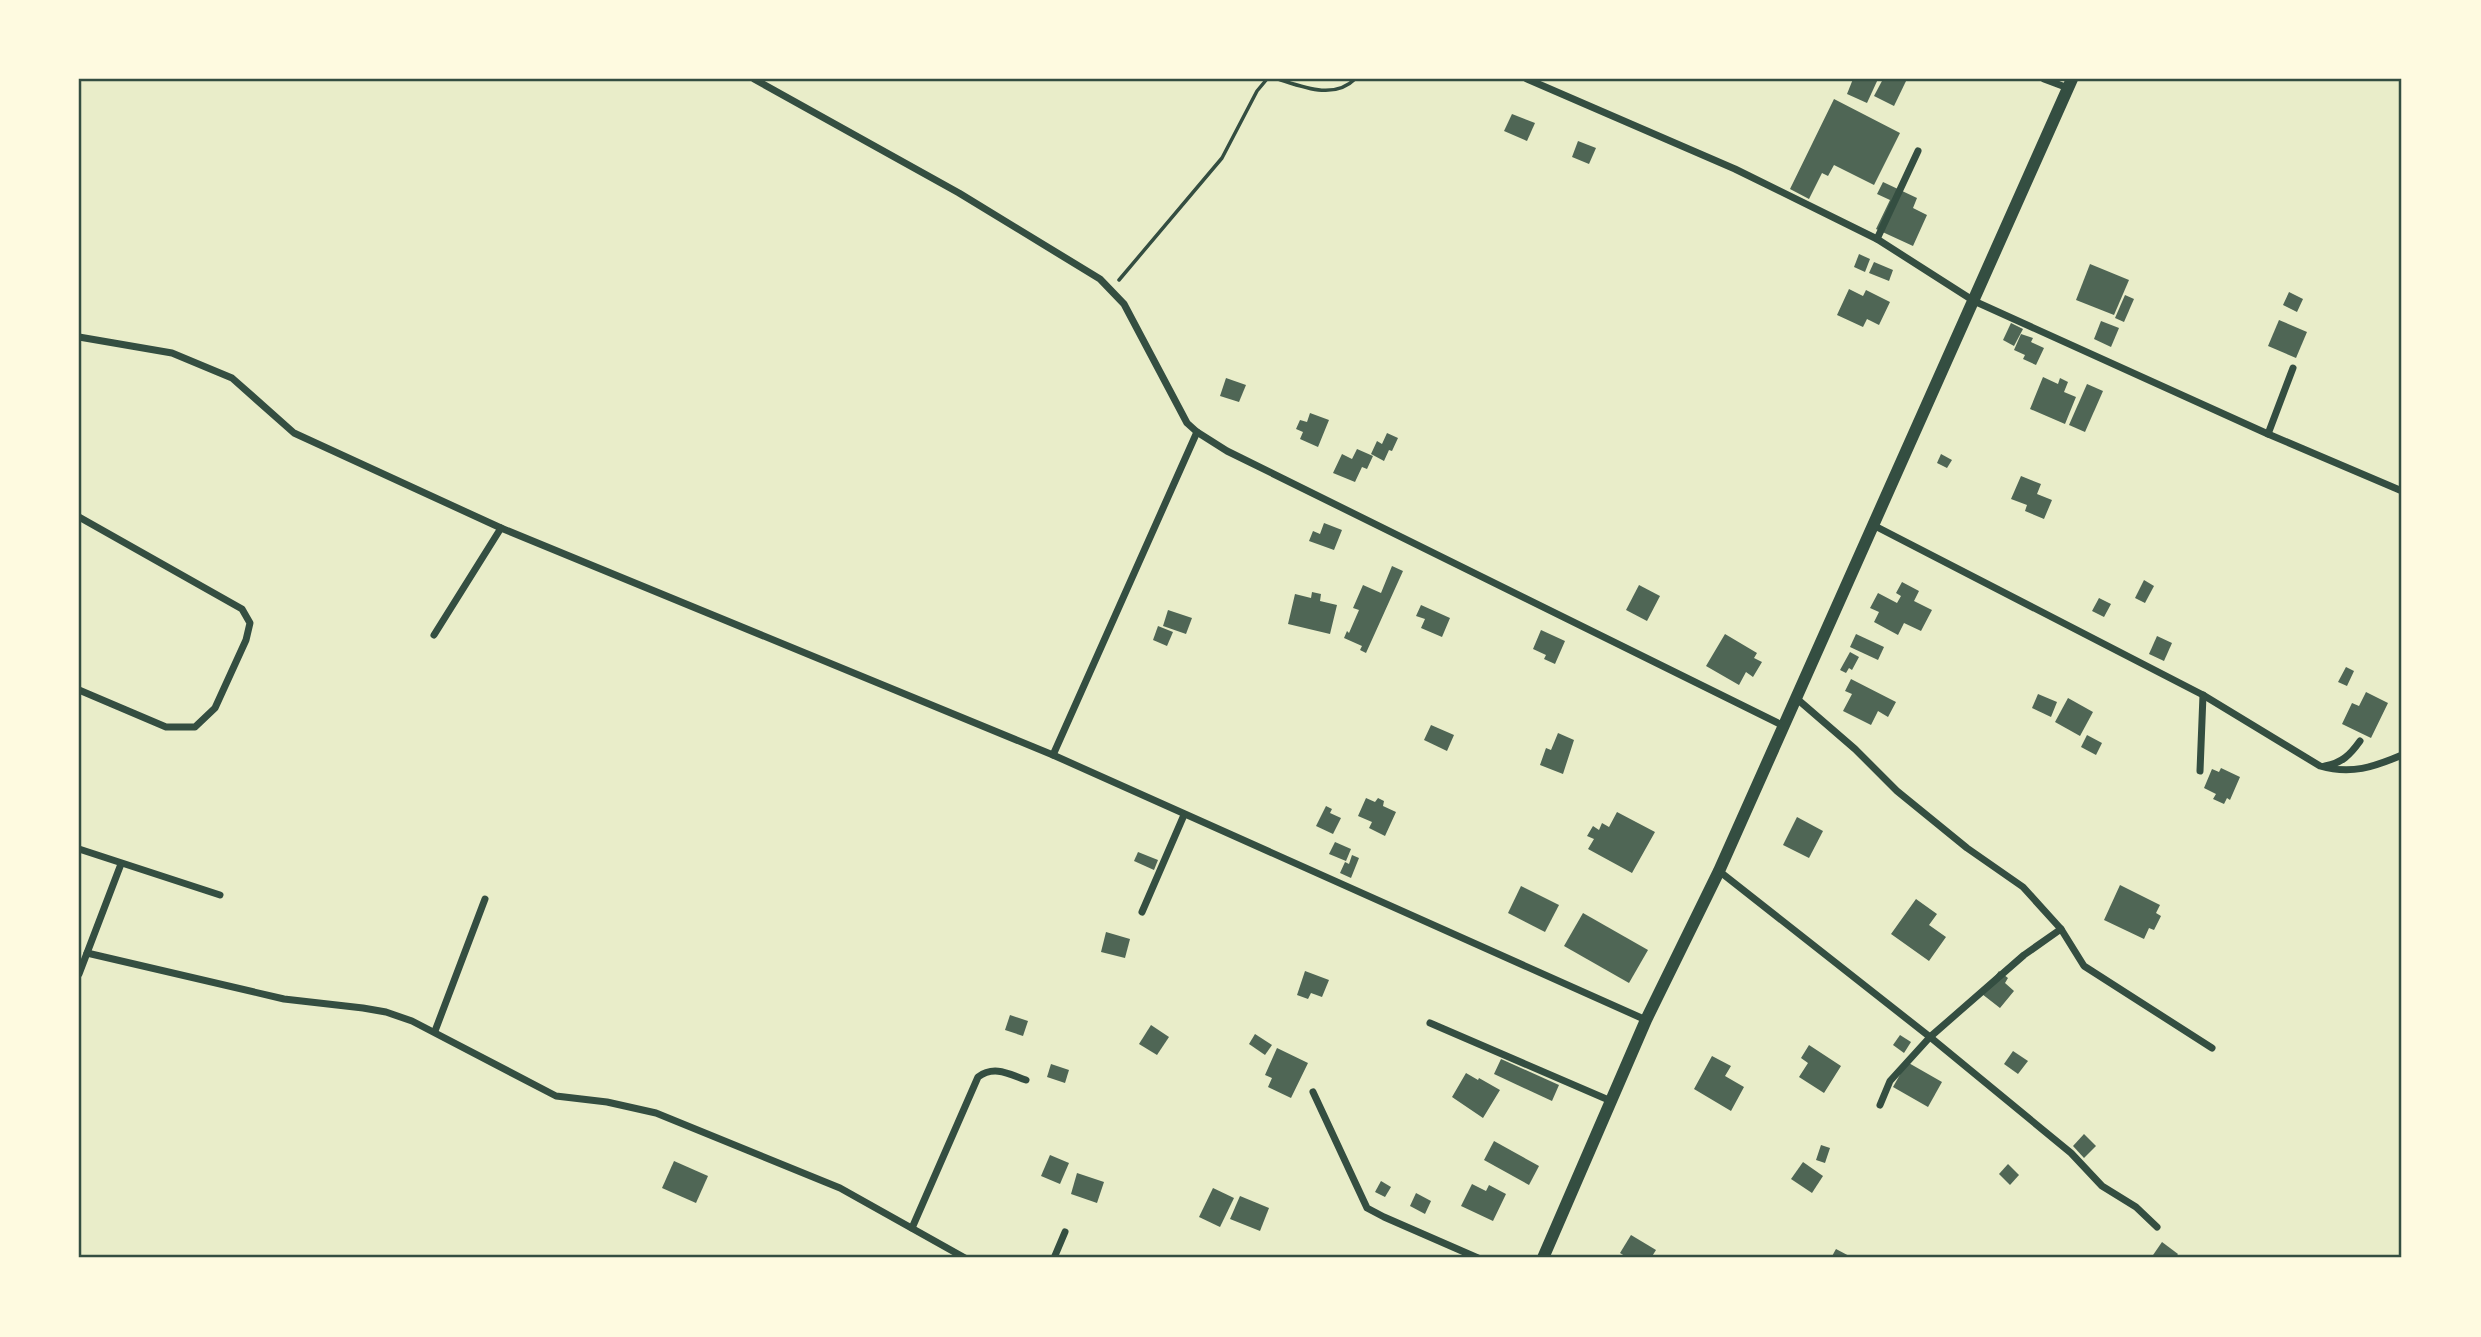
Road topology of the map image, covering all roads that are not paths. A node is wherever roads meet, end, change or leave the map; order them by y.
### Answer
1 (754, 79) edge
2 (1527, 79) edge
3 (2044, 79) edge
4 (2070, 83) edge
5 (1918, 150) dead end
6 (1877, 239) junction
7 (1974, 300) junction
8 (79, 337) edge
9 (2293, 368) dead end
10 (1197, 432) junction
11 (2268, 434) junction
12 (2402, 492) edge
13 (79, 517) edge
14 (1873, 525) junction
15 (501, 528) junction
16 (434, 635) dead end
17 (79, 690) edge
18 (2203, 695) junction
19 (1796, 698) junction
20 (1784, 726) junction
21 (2360, 741) dead end
22 (1053, 755) junction
23 (2402, 755) edge
24 (2320, 766) junction
25 (2200, 771) dead end
26 (1184, 815) junction
27 (79, 849) edge
28 (121, 864) junction
29 (1719, 871) junction
30 (220, 895) dead end
31 (485, 899) dead end
32 (1142, 912) dead end
33 (2061, 929) junction
34 (87, 953) junction
35 (79, 974) edge
36 (1646, 1020) junction
37 (1430, 1023) dead end
38 (435, 1031) junction
39 (1930, 1037) junction
40 (2213, 1048) dead end
41 (1026, 1080) dead end
42 (1313, 1093) dead end
43 (1611, 1101) junction
44 (1880, 1105) dead end
45 (2157, 1227) dead end
46 (912, 1228) junction
47 (1065, 1232) dead end
48 (965, 1258) edge
49 (1054, 1258) edge
50 (1478, 1258) edge
51 (1543, 1258) edge

1 - 10 street
2 - 6 street
3 - 4 street
4 - 7 street
5 - 6 street
6 - 7 street
7 - 11 street
7 - 14 street
8 - 15 street
9 - 11 street
10 - 20 street
10 - 22 street
11 - 12 street
13 - 17 street
14 - 18 street
14 - 19 street
15 - 16 street
15 - 22 street
18 - 24 street
18 - 25 street
19 - 20 street
19 - 33 street
20 - 29 street
21 - 24 street
22 - 26 street
23 - 24 street
26 - 32 street
26 - 36 street
27 - 28 street
28 - 30 street
28 - 34 street
29 - 36 street
29 - 39 street
31 - 38 street
33 - 39 street
33 - 40 street
34 - 35 street
34 - 38 street
36 - 43 street
37 - 43 street
38 - 46 street
39 - 44 street
39 - 45 street
41 - 46 street
42 - 50 street
43 - 51 street
46 - 48 street
47 - 49 street

